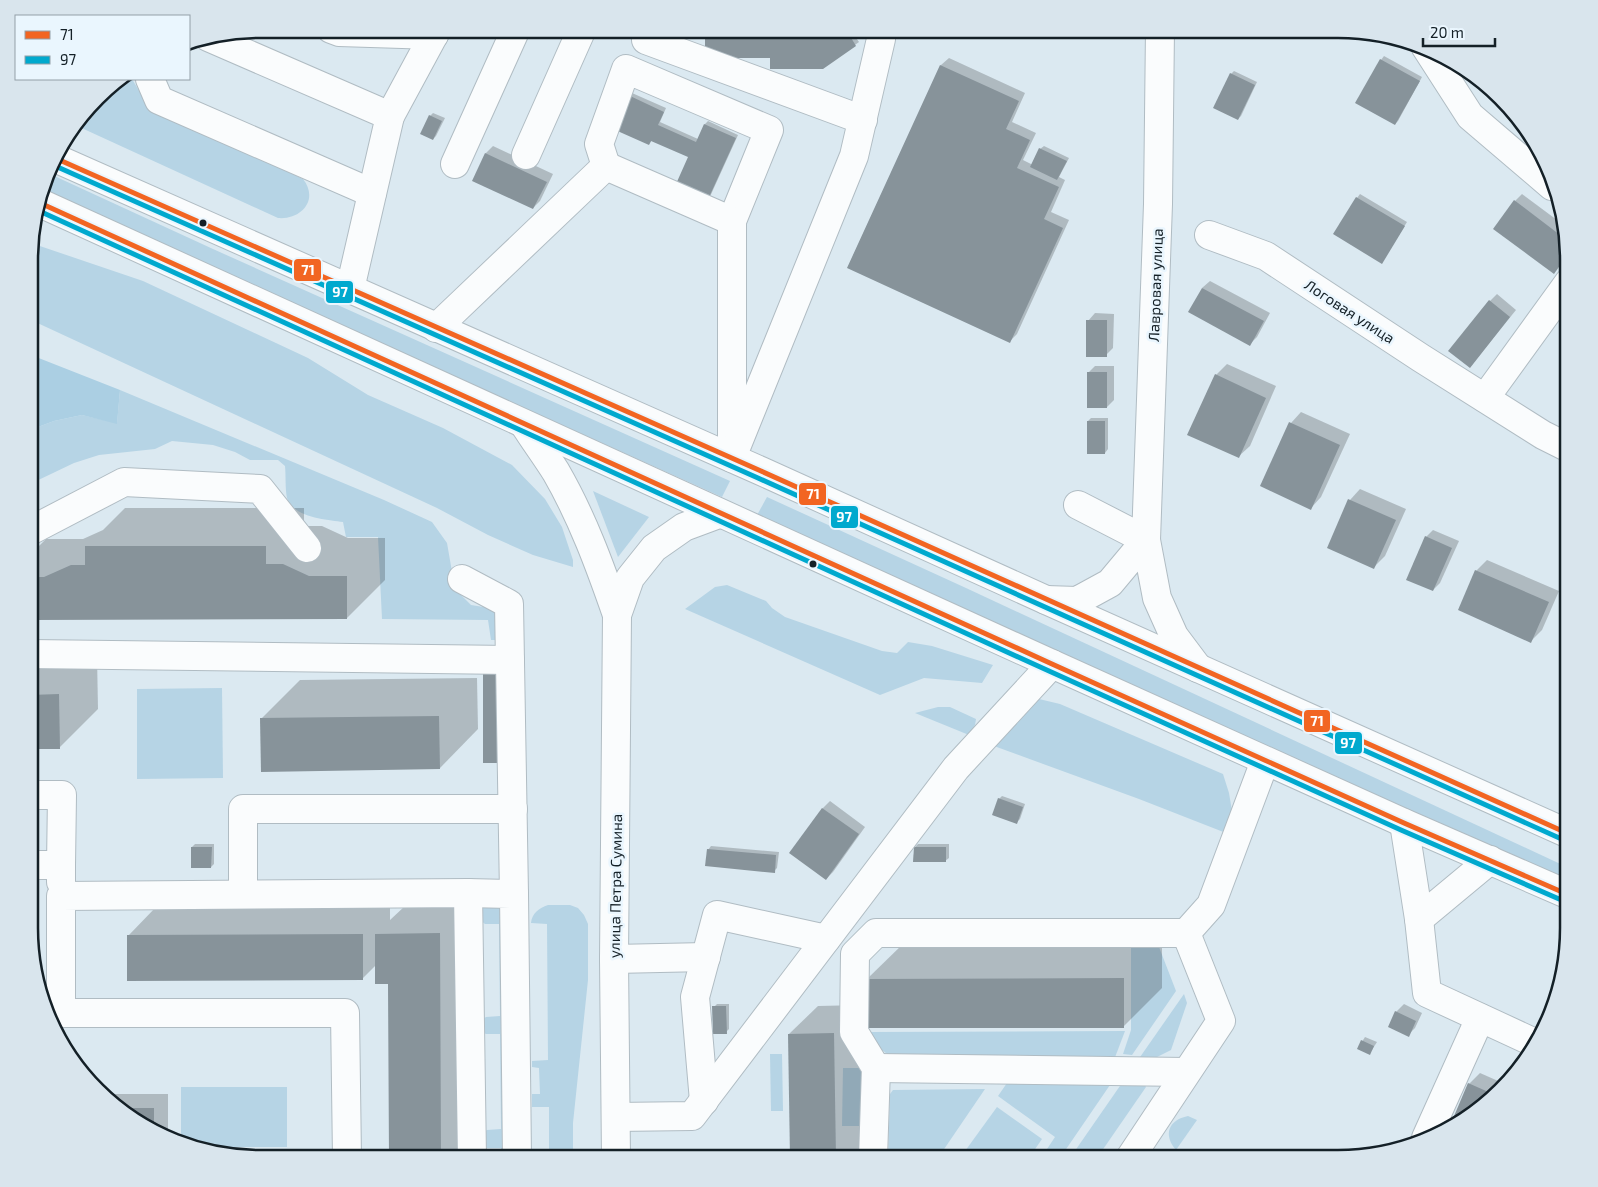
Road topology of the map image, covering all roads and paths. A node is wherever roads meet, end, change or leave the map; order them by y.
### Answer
1 (432, 38) edge
2 (512, 38) edge
3 (578, 38) edge
4 (881, 38) dead end
5 (1160, 38) edge
6 (646, 40) dead end
7 (219, 42) edge
8 (1433, 59) edge
9 (150, 80) edge
10 (390, 116) junction
11 (863, 120) junction
12 (526, 155) dead end
13 (61, 161) edge
14 (455, 164) dead end
15 (606, 166) junction
16 (1546, 181) edge
17 (372, 193) junction
18 (44, 205) edge
19 (732, 221) junction
20 (1209, 235) dead end
21 (350, 289) junction
22 (1560, 294) edge
23 (436, 328) junction
24 (1485, 398) junction
25 (524, 424) junction
26 (1560, 443) edge
27 (732, 458) junction
28 (1078, 506) dead end
29 (719, 514) junction
30 (38, 527) edge
31 (1146, 540) junction
32 (307, 548) dead end
33 (462, 579) dead end
34 (1046, 600) junction
35 (617, 615) junction
36 (38, 654) edge
37 (510, 660) junction
38 (1052, 664) junction
39 (1198, 668) junction
40 (1265, 761) junction
41 (38, 795) edge
42 (513, 809) junction
43 (1404, 823) junction
44 (1560, 830) edge
45 (1490, 860) junction
46 (38, 865) edge
47 (61, 865) junction
48 (1560, 891) edge
49 (468, 893) junction
50 (243, 894) junction
51 (514, 894) junction
52 (61, 896) junction
53 (1419, 919) junction
54 (1186, 933) junction
55 (826, 939) junction
56 (706, 957) junction
57 (614, 959) junction
58 (54, 1013) edge
59 (1480, 1018) junction
60 (1529, 1040) edge
61 (876, 1068) junction
62 (1186, 1072) junction
63 (704, 1100) junction
64 (616, 1117) junction
65 (1430, 1130) edge
66 (347, 1150) edge
67 (472, 1150) edge
68 (517, 1150) edge
69 (616, 1150) edge
70 (873, 1150) edge
71 (1135, 1150) edge

1 - 10 main road
2 - 14 main road
3 - 12 main road
4 - 11 main road
5 - 31 main road, Лавровая улица
6 - 11 main road
7 - 10 main road
8 - 16 main road
9 - 17 main road
10 - 17 main road
11 - 27 main road
13 - 21 main road
15 - 19 main road
15 - 19 main road
15 - 23 main road
17 - 21 main road
18 - 25 main road
19 - 27 main road
20 - 24 main road, Логовая улица
21 - 23 main road
22 - 24 main road
23 - 27 main road
24 - 26 main road, Логовая улица
25 - 29 main road
25 - 35 main road
27 - 34 main road
28 - 31 main road
29 - 35 main road
29 - 38 main road
30 - 32 main road
31 - 34 main road
31 - 39 main road, Лавровая улица
33 - 37 main road
34 - 39 main road
35 - 57 main road, улица Петра Сумина
36 - 37 main road
37 - 42 main road
38 - 40 main road
38 - 55 main road
39 - 44 main road
40 - 43 main road
40 - 54 main road
41 - 47 main road
42 - 50 main road
42 - 51 main road
43 - 45 main road
43 - 53 main road
45 - 48 main road
45 - 53 main road
46 - 47 main road
47 - 52 main road
49 - 50 main road
49 - 51 main road
49 - 67 main road
50 - 52 main road
51 - 68 main road
52 - 58 main road
53 - 59 main road
54 - 61 main road
54 - 62 main road
55 - 56 main road
55 - 63 main road
56 - 57 main road
56 - 63 main road
57 - 64 main road, улица Петра Сумина
58 - 66 main road
59 - 60 main road
59 - 65 main road
61 - 62 main road
61 - 70 main road
62 - 71 main road
63 - 64 main road
64 - 69 main road, улица Петра Сумина

